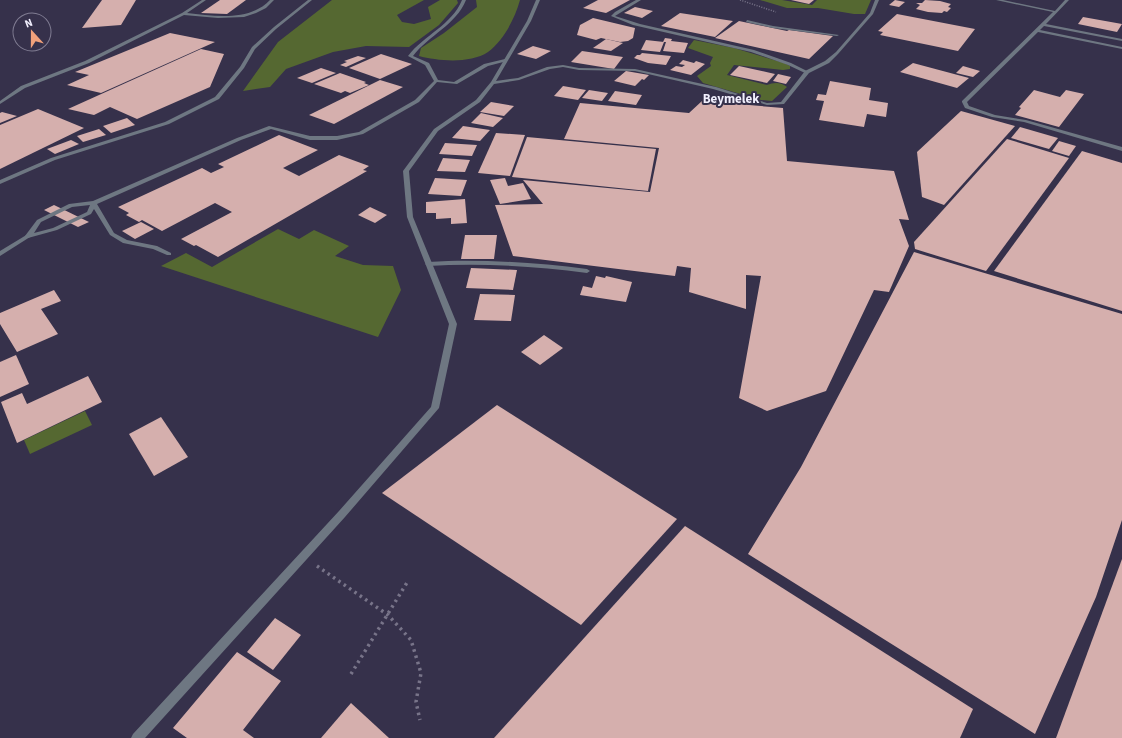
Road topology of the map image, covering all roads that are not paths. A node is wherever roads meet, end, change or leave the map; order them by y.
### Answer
1 (204, 0) edge
2 (272, 0) edge
3 (310, 0) edge
4 (464, 0) edge
5 (538, 0) edge
6 (639, 0) edge
7 (877, 0) edge
8 (998, 0) edge
9 (1067, 0) edge
10 (1056, 12) junction
11 (182, 14) junction
12 (747, 21) dead end
13 (1043, 25) junction
14 (1037, 31) junction
15 (837, 35) dead end
16 (1122, 40) edge
17 (1122, 48) edge
18 (505, 60) junction
19 (807, 72) junction
20 (436, 81) junction
21 (493, 83) junction
22 (0, 103) edge
23 (1122, 149) edge
24 (0, 182) edge
25 (94, 203) junction
26 (28, 236) junction
27 (0, 254) edge
28 (169, 254) dead end
29 (428, 264) junction
30 (587, 271) dead end
31 (137, 738) edge

1 - 11 street
2 - 11 street
3 - 24 street
4 - 20 street
5 - 18 street
6 - 19 street
7 - 19 street
8 - 10 street
9 - 10 street
10 - 13 street
11 - 22 street
12 - 15 street
13 - 14 street
13 - 16 street
14 - 17 street
14 - 23 street
18 - 20 street
18 - 21 street
19 - 21 street
20 - 25 street
21 - 29 street
25 - 26 street
25 - 26 street
25 - 28 street
26 - 27 street
29 - 30 street
29 - 31 street

